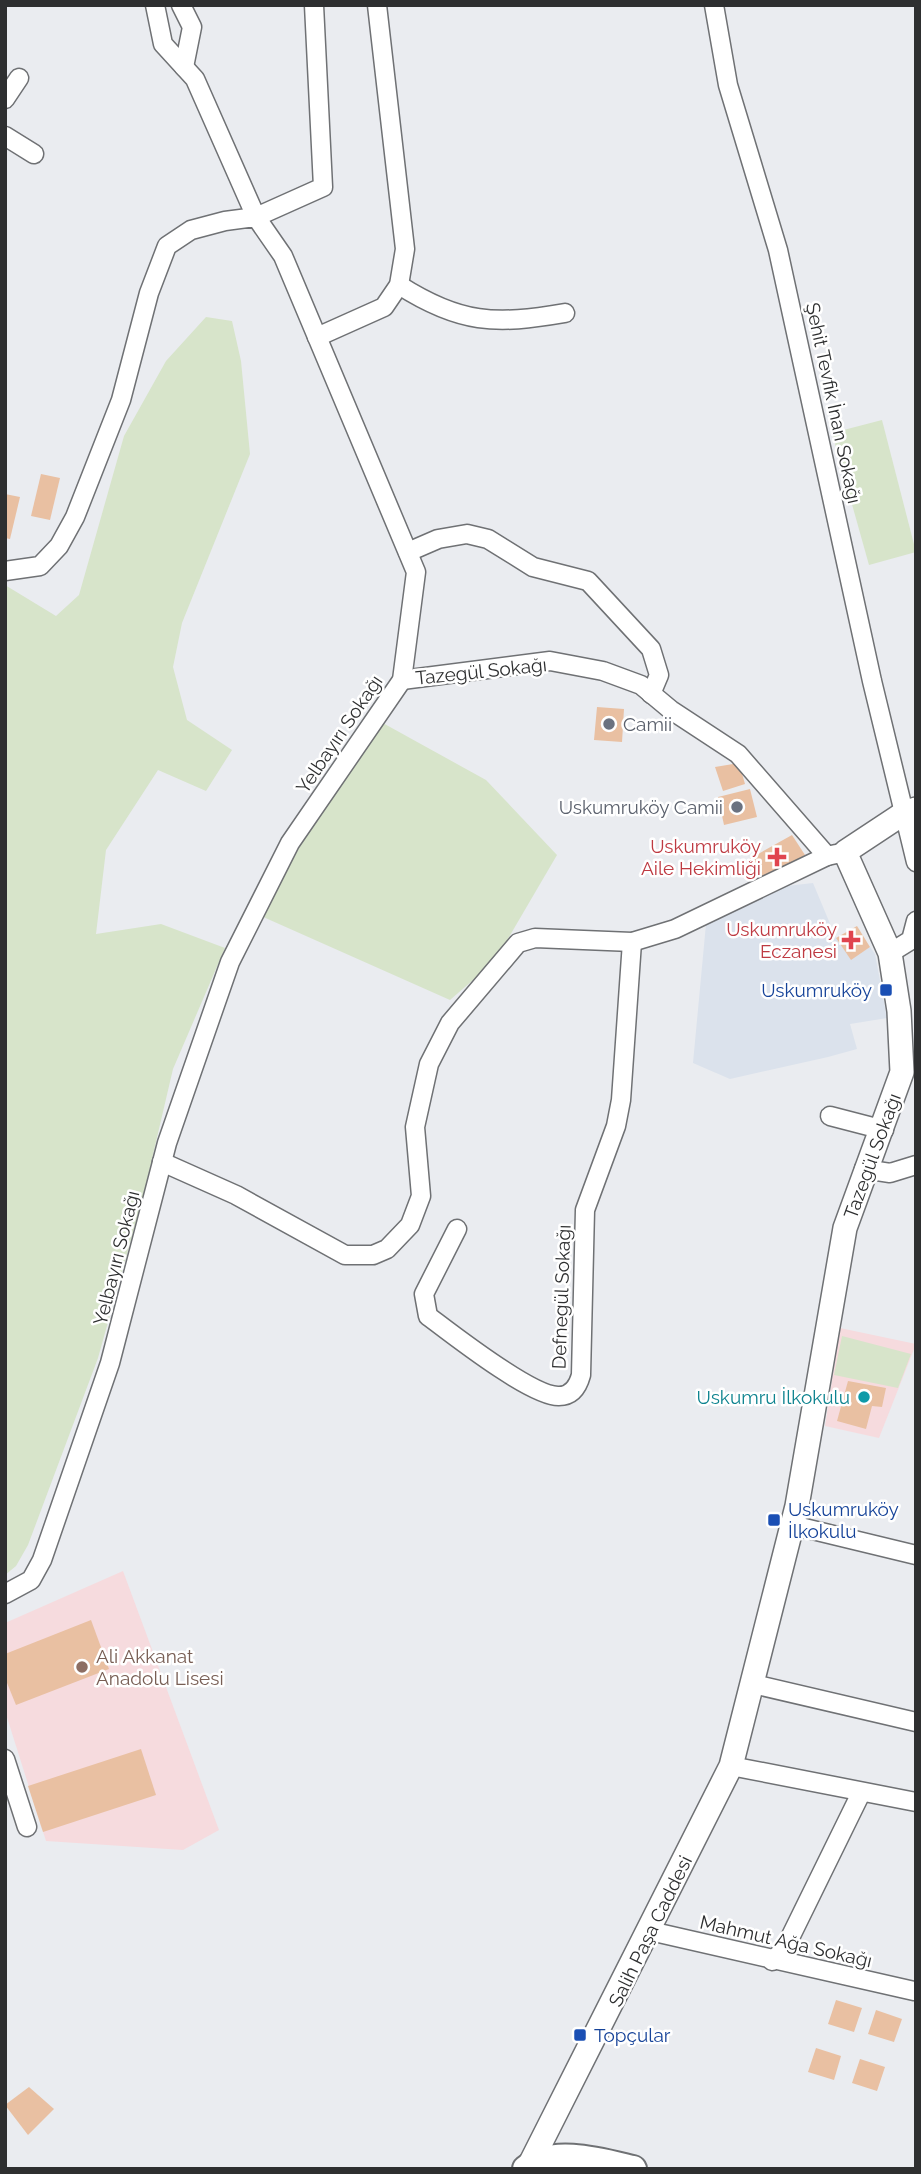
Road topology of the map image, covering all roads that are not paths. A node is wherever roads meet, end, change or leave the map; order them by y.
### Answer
1 (155, 5) edge
2 (181, 5) edge
3 (314, 5) edge
4 (377, 5) edge
5 (714, 5) edge
6 (184, 67) junction
7 (19, 78) dead end
8 (5, 99) edge
9 (5, 136) edge
10 (34, 153) dead end
11 (256, 217) junction
12 (399, 285) junction
13 (565, 313) dead end
14 (317, 337) junction
15 (408, 551) junction
16 (5, 571) edge
17 (402, 680) junction
18 (651, 694) junction
19 (910, 811) edge
20 (836, 854) junction
21 (916, 862) edge
22 (916, 921) edge
23 (913, 939) edge
24 (632, 942) junction
25 (890, 953) junction
26 (830, 1116) dead end
27 (884, 1130) junction
28 (162, 1162) junction
29 (916, 1165) edge
30 (864, 1169) junction
31 (457, 1229) dead end
32 (792, 1525) junction
33 (916, 1536) edge
34 (912, 1554) edge
35 (5, 1594) edge
36 (753, 1684) junction
37 (916, 1721) edge
38 (5, 1759) edge
39 (731, 1766) junction
40 (861, 1793) junction
41 (916, 1802) edge
42 (27, 1827) dead end
43 (650, 1931) junction
44 (772, 1961) junction
45 (914, 1991) edge
46 (562, 2163) edge
47 (528, 2167) edge
48 (634, 2169) edge

1 - 6 street, Yelbayırı Sokağı
2 - 6 street
3 - 11 street
4 - 12 street
5 - 19 street, Şehit Tevfik İnan Sokağı
6 - 11 street, Yelbayırı Sokağı
7 - 8 street
9 - 10 street
11 - 14 street, Yelbayırı Sokağı
11 - 16 street
12 - 13 street
12 - 14 street
14 - 15 street, Yelbayırı Sokağı
15 - 17 street, Yelbayırı Sokağı
15 - 18 street
17 - 18 street, Tazegül Sokağı
17 - 28 street, Yelbayırı Sokağı
18 - 20 street, Tazegül Sokağı
19 - 20 street
19 - 21 street, Şehit Tevfik İnan Sokağı
20 - 24 street
20 - 25 street, Tazegül Sokağı
22 - 23 street
23 - 25 street
24 - 28 street
24 - 31 street, Defnegül Sokağı
25 - 27 street, Tazegül Sokağı
26 - 27 street
27 - 30 street, Tazegül Sokağı
28 - 35 street, Yelbayırı Sokağı
29 - 30 street
30 - 32 street, Tazegül Sokağı
32 - 34 street
32 - 36 street, Tazegül Sokağı
33 - 34 street
36 - 37 street
36 - 39 street, Salih Paşa Caddesi
38 - 42 street
39 - 40 street
39 - 43 street, Salih Paşa Caddesi
40 - 41 street
40 - 44 street
43 - 44 street, Mahmut Ağa Sokağı
43 - 47 street, Salih Paşa Caddesi
44 - 45 street, Mahmut Ağa Sokağı
46 - 47 main road
46 - 48 main road

